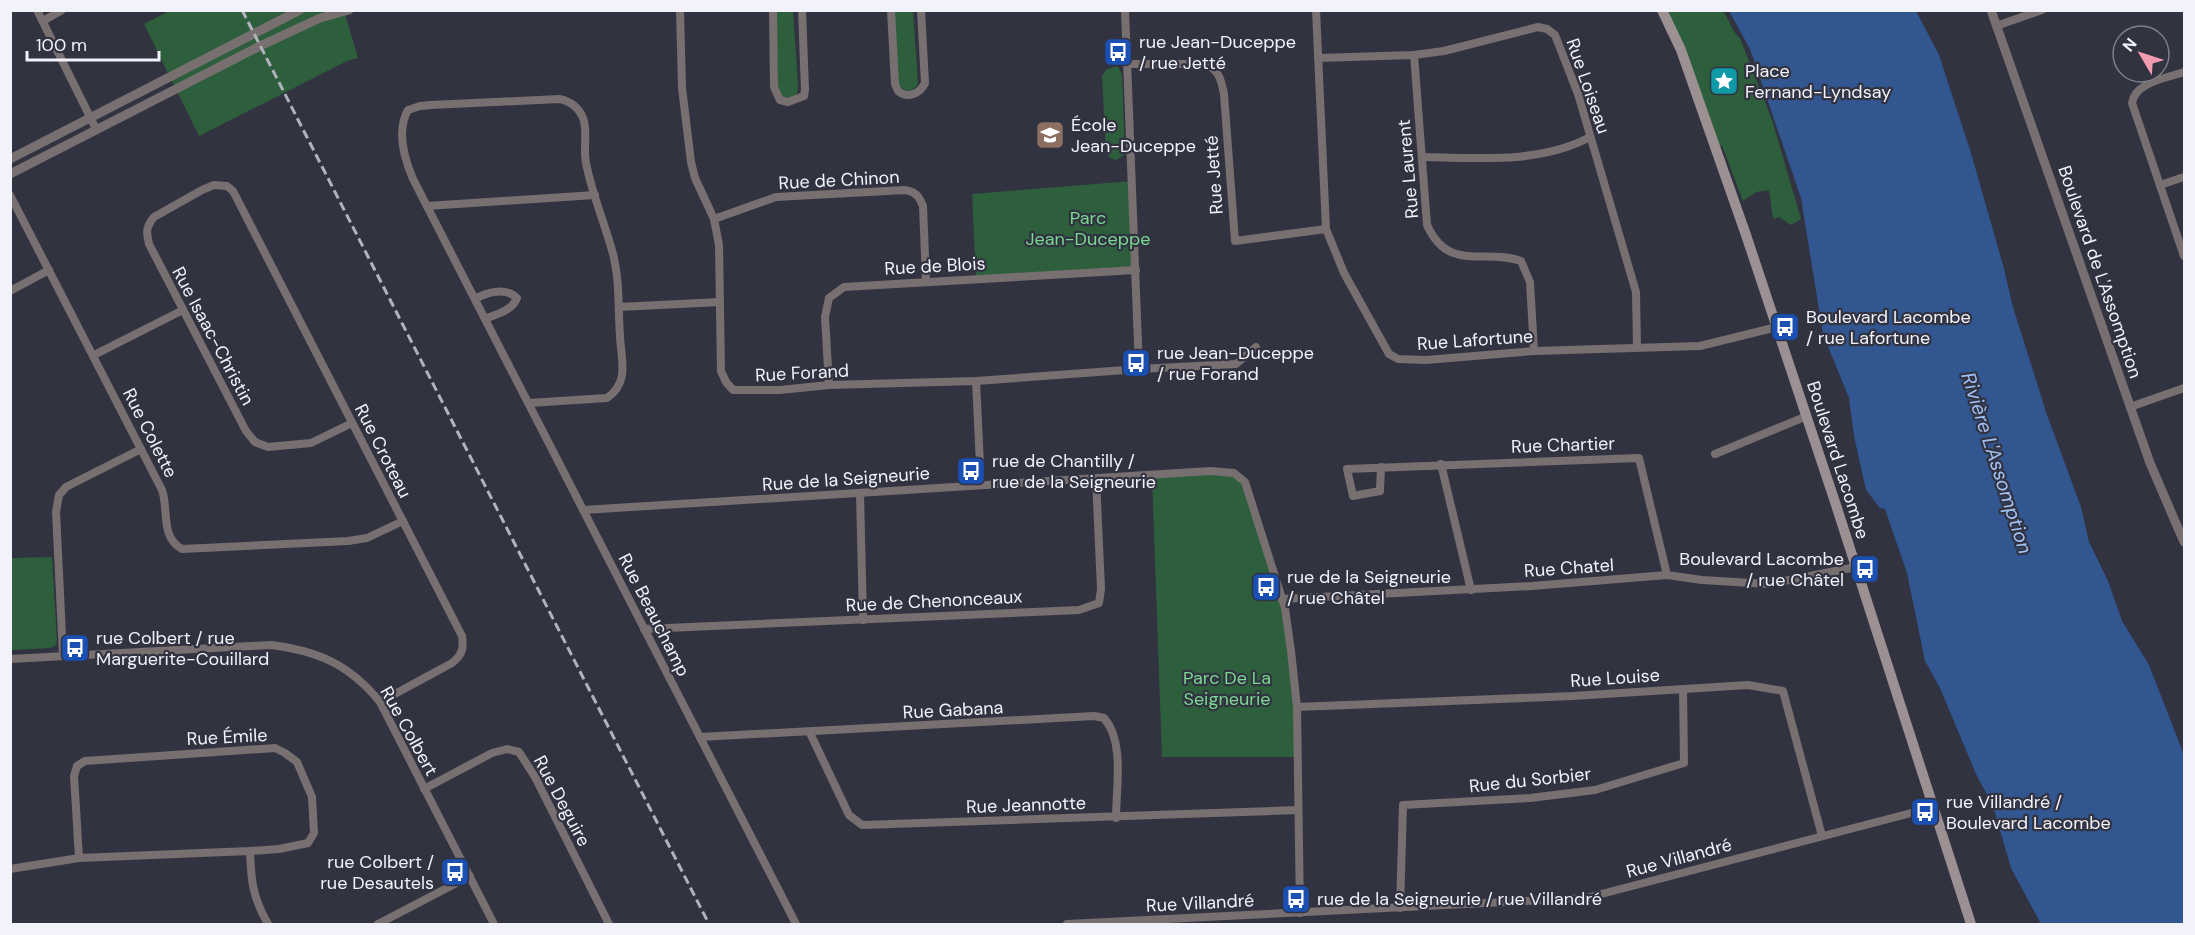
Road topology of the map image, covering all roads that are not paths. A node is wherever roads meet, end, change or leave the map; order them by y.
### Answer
1 (37, 10) edge
2 (62, 10) edge
3 (300, 10) edge
4 (350, 10) edge
5 (680, 10) edge
6 (772, 10) edge
7 (802, 10) edge
8 (891, 10) edge
9 (921, 10) edge
10 (1125, 10) edge
11 (1316, 10) edge
12 (1662, 10) edge
13 (1991, 10) edge
14 (2042, 10) edge
15 (43, 21) junction
16 (1996, 26) junction
17 (1414, 55) junction
18 (1318, 58) junction
19 (1127, 64) junction
20 (2184, 72) edge
21 (91, 118) junction
22 (96, 129) junction
23 (1590, 137) junction
24 (1422, 158) junction
25 (10, 159) edge
26 (10, 174) edge
27 (2184, 177) edge
28 (222, 185) joint
29 (2160, 185) junction
30 (10, 195) edge
31 (595, 195) junction
32 (427, 206) junction
33 (714, 219) junction
34 (1326, 229) junction
35 (2184, 256) edge
36 (49, 270) junction
37 (1136, 270) junction
38 (926, 281) junction
39 (10, 291) edge
40 (475, 299) junction
41 (720, 302) junction
42 (620, 307) junction
43 (183, 309) junction
44 (485, 319) junction
45 (1777, 327) junction
46 (1256, 347) dead end
47 (1637, 347) junction
48 (1534, 351) junction
49 (94, 355) junction
50 (1139, 369) junction
51 (976, 381) junction
52 (829, 386) junction
53 (2184, 388) edge
54 (529, 403) junction
55 (2130, 407) junction
56 (1807, 416) junction
57 (352, 423) junction
58 (141, 449) junction
59 (1715, 454) dead end
60 (1441, 464) junction
61 (1381, 467) junction
62 (1096, 478) junction
63 (981, 485) junction
64 (860, 493) junction
65 (583, 510) junction
66 (403, 521) junction
67 (2184, 542) edge
68 (1856, 567) junction
69 (1667, 575) junction
70 (1471, 590) junction
71 (1282, 599) junction
72 (863, 620) junction
73 (644, 629) junction
74 (63, 655) junction
75 (10, 659) edge
76 (1683, 689) junction
77 (380, 702) junction
78 (1297, 707) junction
79 (810, 733) junction
80 (700, 737) junction
81 (424, 789) junction
82 (1934, 807) junction
83 (1298, 810) junction
84 (1116, 818) junction
85 (1822, 836) junction
86 (250, 851) junction
87 (79, 858) junction
88 (10, 869) edge
89 (470, 876) junction
90 (1400, 908) junction
91 (1300, 913) junction
92 (268, 924) edge
93 (378, 924) edge
94 (494, 924) edge
95 (609, 924) edge
96 (796, 924) edge
97 (1067, 924) edge
98 (1971, 924) edge

1 - 15 street
2 - 15 street
3 - 21 street
4 - 22 street
5 - 33 street, Rue Forand
6 - 7 street
8 - 9 street
10 - 19 street
11 - 18 street, Rue Lafortune
12 - 45 main road, Boulevard Lacombe
13 - 16 street, Boulevard de L'Assomption
14 - 16 street
15 - 21 street
16 - 55 street, Boulevard de L'Assomption
17 - 18 street, Rue Loiseau
17 - 23 street, Rue Loiseau
17 - 24 street, Rue Laurent
18 - 34 street, Rue Lafortune
19 - 34 street, Rue Jetté
19 - 37 street
20 - 29 street
21 - 22 street
21 - 25 street
22 - 26 street
23 - 24 street
23 - 47 street, Rue Loiseau
24 - 48 street, Rue Laurent
27 - 29 street
28 - 43 street, Rue Isaac-Christin
28 - 57 street, Rue Croteau
29 - 35 street
30 - 36 street, Rue Colette
31 - 32 street
31 - 32 street, Rue Beauchamp
31 - 42 street
32 - 40 street, Rue Beauchamp
33 - 38 street, Rue de Chinon
33 - 41 street, Rue Forand
34 - 48 street, Rue Lafortune
36 - 39 street
36 - 49 street, Rue Colette
37 - 38 street, Rue de Blois
37 - 50 street
38 - 52 street, Rue de Blois
40 - 44 street, Rue Beauchamp
40 - 44 street
41 - 42 street
41 - 52 street, Rue Forand
42 - 54 street
43 - 49 street
43 - 57 street, Rue Isaac-Christin
44 - 54 street, Rue Beauchamp
45 - 47 street, Rue Lafortune
45 - 56 main road, Boulevard Lacombe
46 - 50 street, Rue Forand
47 - 48 street, Rue Lafortune
49 - 58 street, Rue Colette
50 - 51 street, Rue Forand
51 - 52 street, Rue Forand
51 - 63 street
53 - 55 street
54 - 65 street, Rue Beauchamp
55 - 67 street, Boulevard de L'Assomption
56 - 59 street
56 - 68 main road, Boulevard Lacombe
57 - 66 street, Rue Croteau
58 - 66 street, Rue Colette
58 - 74 street
60 - 61 street
60 - 69 street, Rue Chartier
60 - 70 street
61 - 61 street
62 - 63 street, Rue de la Seigneurie
62 - 71 street, Rue de la Seigneurie
62 - 72 street, Rue de Chenonceaux
63 - 64 street, Rue de la Seigneurie
64 - 65 street, Rue de la Seigneurie
64 - 72 street
65 - 73 street, Rue Beauchamp
66 - 77 street, Rue Croteau
68 - 69 street, Rue Chatel
68 - 82 main road, Boulevard Lacombe
69 - 70 street, Rue Chatel
70 - 71 street, Rue Chatel
71 - 78 street, Rue de la Seigneurie
72 - 73 street, Rue de Chenonceaux
73 - 80 street, Rue Beauchamp
74 - 75 street, Rue Colbert
74 - 77 street, Rue Colbert
76 - 78 street, Rue Louise
76 - 85 street, Rue Louise
76 - 90 street, Rue du Sorbier
77 - 81 street, Rue Colbert
78 - 83 street, Rue de la Seigneurie
79 - 80 street, Rue Gabana
79 - 84 street, Rue Jeannotte
79 - 84 street, Rue Gabana
80 - 96 street, Rue Beauchamp
81 - 89 street, Rue Colbert
81 - 95 street, Rue Deguire
82 - 85 street, Rue Villandré
82 - 98 main road, Boulevard Lacombe
83 - 84 street, Rue Jeannotte
83 - 91 street, Rue de la Seigneurie
85 - 90 street, Rue Villandré
86 - 87 street, Rue Émile
86 - 87 street, Rue Émile
86 - 92 street
87 - 88 street, Rue Émile
89 - 93 street
89 - 94 street, Rue Colbert
90 - 91 street, Rue Villandré
91 - 97 street, Rue Villandré

